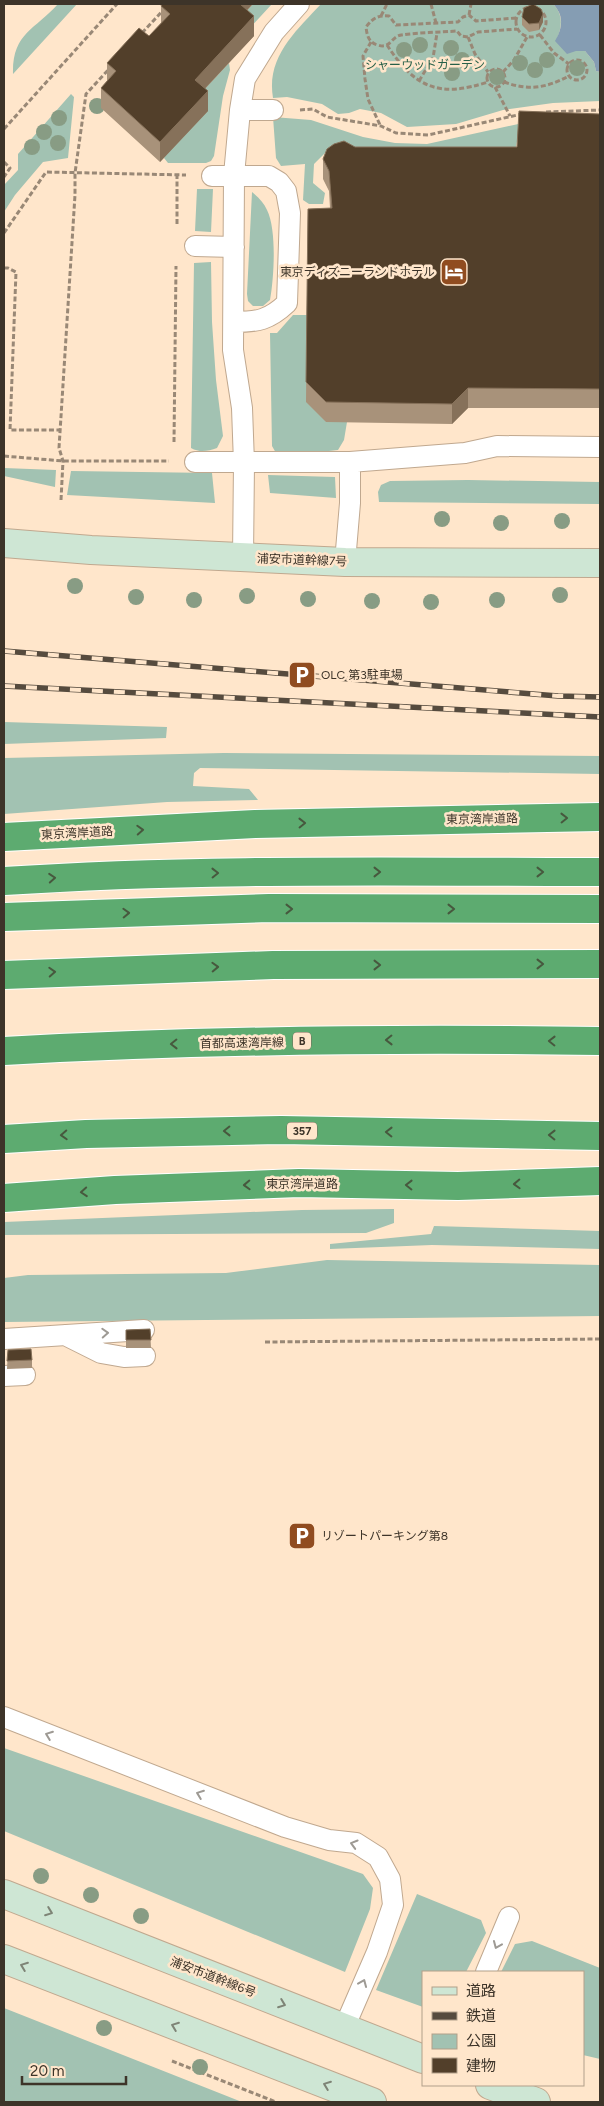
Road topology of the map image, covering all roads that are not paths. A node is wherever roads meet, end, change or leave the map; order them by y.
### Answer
1 (299, 4) edge
2 (240, 110) junction
3 (273, 110) road end
4 (234, 175) junction
5 (212, 176) road end
6 (195, 246) dead end
7 (234, 247) junction
8 (234, 322) junction
9 (600, 447) edge
10 (195, 462) dead end
11 (350, 462) junction
12 (244, 463) junction
13 (4, 543) edge
14 (243, 558) junction
15 (345, 562) junction
16 (600, 563) edge
17 (600, 817) edge
18 (4, 837) edge
19 (600, 872) edge
20 (4, 882) edge
21 (600, 909) edge
22 (4, 917) edge
23 (600, 964) edge
24 (4, 975) edge
25 (600, 1042) edge
26 (4, 1051) edge
27 (600, 1136) edge
28 (4, 1139) edge
29 (600, 1181) edge
30 (4, 1198) edge
31 (144, 1330) edge
32 (65, 1335) junction
33 (4, 1339) edge
34 (25, 1350) edge
35 (4, 1351) edge
36 (145, 1356) dead end
37 (25, 1375) dead end
38 (4, 1376) edge
39 (4, 1717) edge
40 (4, 1894) edge
41 (509, 1917) dead end
42 (4, 1959) edge
43 (486, 1971) edge
44 (344, 2028) junction
45 (422, 2059) edge
46 (493, 2086) edge
47 (372, 2102) edge
48 (536, 2102) edge

1 - 2 lane
2 - 3 lane
2 - 4 lane
4 - 5 lane
4 - 7 lane
4 - 8 lane
6 - 7 lane
7 - 8 lane
8 - 12 lane
9 - 11 lane
10 - 12 lane
11 - 12 lane
11 - 15 lane
12 - 14 lane
13 - 14 street, 浦安市道幹線7号
14 - 15 street, 浦安市道幹線7号
15 - 16 street, 浦安市道幹線7号
18 -> 17 highway, 東京湾岸道路
20 -> 19 highway
22 -> 21 highway
24 -> 23 highway
25 -> 26 highway, 首都高速湾岸線 / B
27 -> 28 highway, 357
29 -> 30 highway, 東京湾岸道路
32 -> 31 lane
32 - 33 lane
32 - 36 lane
34 - 35 lane
37 - 38 lane
44 -> 39 lane
40 -> 44 street, 浦安市道幹線6号
41 -> 43 lane
47 -> 42 street
44 - 45 street, 浦安市道幹線6号
46 - 48 street

